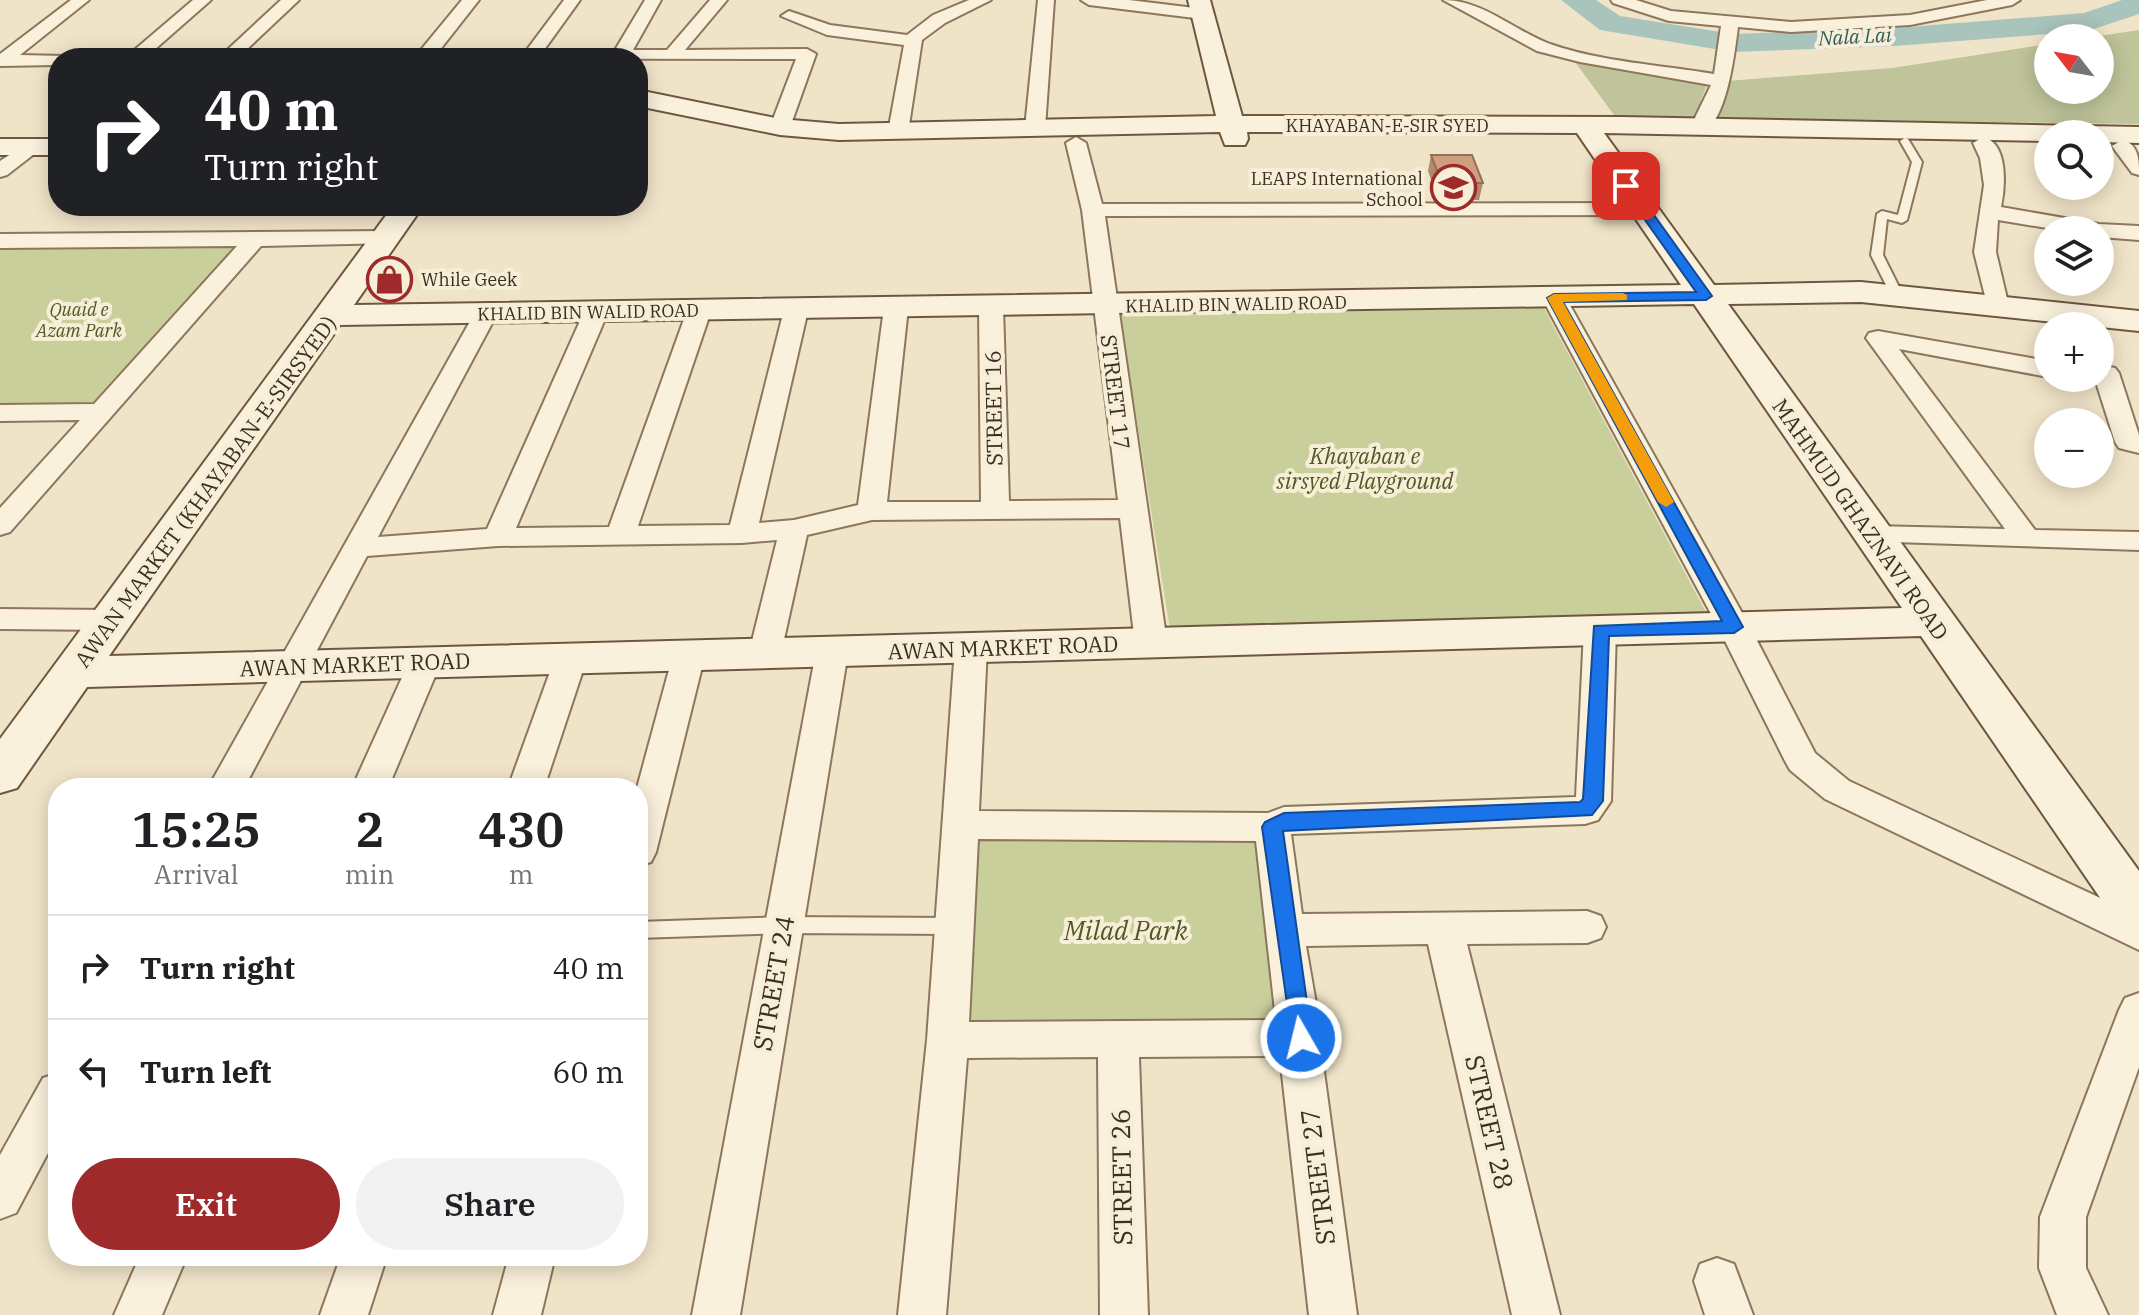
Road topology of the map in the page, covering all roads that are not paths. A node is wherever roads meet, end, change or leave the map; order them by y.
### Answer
1 (81, 0) edge
2 (203, 0) edge
3 (291, 0) edge
4 (471, 0) edge
5 (572, 0) edge
6 (653, 0) edge
7 (719, 0) edge
8 (983, 0) edge
9 (1046, 0) edge
10 (1089, 0) edge
11 (1451, 0) edge
12 (1936, 0) edge
13 (2012, 0) edge
14 (1633, 2) edge
15 (1868, 3) dead end
16 (1763, 5) dead end
17 (1201, 7) edge
18 (789, 16) dead end
19 (1730, 24) junction
20 (817, 28) junction
21 (914, 41) junction
22 (146, 48) edge
23 (239, 48) edge
24 (432, 48) edge
25 (536, 48) edge
26 (625, 48) edge
27 (648, 53) edge
28 (673, 53) junction
29 (804, 53) junction
30 (48, 60) edge
31 (1, 61) edge
32 (1723, 79) junction
33 (648, 100) edge
34 (648, 117) edge
35 (1701, 126) junction
36 (780, 127) junction
37 (1035, 128) junction
38 (898, 132) junction
39 (1233, 132) junction
40 (1589, 132) junction
41 (0, 133) edge
42 (48, 133) edge
43 (1905, 141) junction
44 (1076, 143) junction
45 (1983, 143) junction
46 (2125, 143) edge
47 (2034, 144) edge
48 (0, 147) edge
49 (44, 147) edge
50 (2139, 169) edge
51 (0, 171) edge
52 (1643, 209) junction
53 (1093, 210) junction
54 (1990, 212) junction
55 (401, 216) edge
56 (2034, 219) edge
57 (2114, 231) edge
58 (2139, 233) edge
59 (386, 238) junction
60 (255, 239) junction
61 (0, 241) edge
62 (1897, 295) junction
63 (1706, 296) junction
64 (1554, 298) junction
65 (1105, 306) junction
66 (991, 307) junction
67 (1997, 307) junction
68 (896, 308) junction
69 (796, 310) junction
70 (699, 311) junction
71 (596, 312) junction
72 (485, 314) junction
73 (331, 315) junction
74 (2139, 321) edge
75 (2034, 366) edge
76 (2112, 392) edge
77 (101, 412) junction
78 (0, 413) edge
79 (2139, 445) edge
80 (995, 509) junction
81 (1131, 509) junction
82 (872, 511) junction
83 (2, 521) edge
84 (794, 529) junction
85 (742, 534) junction
86 (620, 535) junction
87 (1872, 535) junction
88 (498, 537) junction
89 (2027, 539) junction
90 (2139, 541) edge
91 (357, 548) junction
92 (0, 619) edge
93 (112, 620) junction
94 (1932, 621) junction
95 (1734, 627) junction
96 (1600, 630) junction
97 (1151, 643) junction
98 (971, 648) junction
99 (832, 652) junction
100 (765, 653) junction
101 (689, 655) junction
102 (571, 658) junction
103 (425, 662) junction
104 (293, 666) junction
105 (74, 672) junction
106 (13, 740) edge
107 (0, 775) edge
108 (231, 778) edge
109 (374, 778) edge
110 (529, 778) edge
111 (648, 813) edge
112 (960, 825) junction
113 (1272, 827) junction
114 (2139, 912) edge
115 (783, 925) junction
116 (954, 926) junction
117 (1587, 927) dead end
118 (1444, 929) junction
119 (648, 930) edge
120 (1287, 930) junction
121 (2139, 934) edge
122 (2139, 1010) edge
123 (1301, 1038) junction
124 (1118, 1039) junction
125 (948, 1040) junction
126 (48, 1110) edge
127 (0, 1198) edge
128 (160, 1266) edge
129 (361, 1266) edge
130 (529, 1266) edge
131 (138, 1315) edge
132 (344, 1315) edge
133 (517, 1315) edge
134 (716, 1315) edge
135 (922, 1315) edge
136 (1124, 1315) edge
137 (1333, 1315) edge
138 (1536, 1315) edge
139 (2084, 1315) edge

1 - 31 street
2 - 22 street
3 - 23 street
4 - 24 street
5 - 25 street
6 - 26 street
7 - 28 street
8 - 21 street
9 - 37 street
10 - 17 street
11 - 32 street
12 - 15 street
13 - 19 street
14 - 19 street
16 - 19 street
17 - 39 street
18 - 20 street
19 - 32 street
20 - 21 street
20 - 29 street
21 - 38 street
27 - 28 street
28 - 29 street
29 - 36 street
30 - 31 street
32 - 35 street
33 - 36 street, KHAYABAN-E-SIR SYED
34 - 44 street, KHAYABAN-E-SIR SYED
35 - 40 street, KHAYABAN-E-SIR SYED
35 - 46 street, KHAYABAN-E-SIR SYED
36 - 38 street, KHAYABAN-E-SIR SYED
37 - 38 street, KHAYABAN-E-SIR SYED
37 - 39 street, KHAYABAN-E-SIR SYED
39 - 40 street, KHAYABAN-E-SIR SYED
39 - 44 street, KHAYABAN-E-SIR SYED
40 - 43 street, KHAYABAN-E-SIR SYED
40 - 52 street, MAHMUD GHAZNAVI ROAD
41 - 42 street
43 - 45 street, KHAYABAN-E-SIR SYED
43 - 62 lane
44 - 53 street, STREET 17
45 - 47 street, KHAYABAN-E-SIR SYED
45 - 54 street
46 - 50 street
48 - 49 street
49 - 51 street
52 - 53 street
52 - 63 street, MAHMUD GHAZNAVI ROAD
53 - 65 street, STREET 17
54 - 56 street
54 - 67 street
55 - 59 street, AWAN MARKET (KHAYABAN-E-SIRSYED)
57 - 58 street
59 - 60 street
59 - 73 street, AWAN MARKET (KHAYABAN-E-SIRSYED)
60 - 61 street
60 - 77 street
62 - 63 street, KHALID BIN WALID ROAD
62 - 67 street, KHALID BIN WALID ROAD
63 - 64 street, KHALID BIN WALID ROAD
63 - 87 street, MAHMUD GHAZNAVI ROAD
64 - 65 street, KHALID BIN WALID ROAD
64 - 95 street
65 - 66 street, KHALID BIN WALID ROAD
65 - 81 street, STREET 17
66 - 68 street, KHALID BIN WALID ROAD
66 - 80 street, STREET 16
67 - 74 street, KHALID BIN WALID ROAD
68 - 69 street, KHALID BIN WALID ROAD
68 - 82 street
69 - 70 street, KHALID BIN WALID ROAD
69 - 85 street
70 - 71 street, KHALID BIN WALID ROAD
70 - 86 street
71 - 72 street, KHALID BIN WALID ROAD
71 - 88 street
72 - 73 street, KHALID BIN WALID ROAD
72 - 91 street
73 - 93 street, AWAN MARKET (KHAYABAN-E-SIRSYED)
75 - 89 street
76 - 79 street
77 - 78 street
77 - 83 street
80 - 81 street
80 - 82 street
81 - 97 street, STREET 17
82 - 84 street
84 - 85 street
84 - 100 street
85 - 86 street
86 - 88 street
87 - 89 street
87 - 94 street, MAHMUD GHAZNAVI ROAD
88 - 91 street
89 - 90 street
91 - 104 street
92 - 93 street
93 - 105 street, AWAN MARKET (KHAYABAN-E-SIRSYED)
94 - 95 street, AWAN MARKET ROAD
94 - 114 street, MAHMUD GHAZNAVI ROAD
95 - 96 street, AWAN MARKET ROAD
95 - 121 street
96 - 97 street, AWAN MARKET ROAD
96 - 113 street
97 - 98 street, AWAN MARKET ROAD
98 - 99 street, AWAN MARKET ROAD
98 - 112 street
99 - 100 street, AWAN MARKET ROAD
99 - 115 street, STREET 24
100 - 101 street, AWAN MARKET ROAD
101 - 102 street, AWAN MARKET ROAD
101 - 111 street
102 - 103 street, AWAN MARKET ROAD
102 - 110 street
103 - 104 street, AWAN MARKET ROAD
103 - 109 street
104 - 105 street, AWAN MARKET ROAD
104 - 108 street
105 - 106 street, AWAN MARKET (KHAYABAN-E-SIRSYED)
106 - 107 street, AWAN MARKET (KHAYABAN-E-SIRSYED)
112 - 113 street
112 - 116 street
113 - 120 street, STREET 27
115 - 116 lane
115 - 119 lane
115 - 134 street, STREET 24
116 - 125 street
117 - 118 street
118 - 120 street
118 - 138 street, STREET 28
120 - 123 street, STREET 27
122 - 139 street
123 - 124 street
123 - 137 street, STREET 27
124 - 125 street
124 - 136 street, STREET 26
125 - 135 street
126 - 127 street
128 - 131 street
129 - 132 street
130 - 133 street

